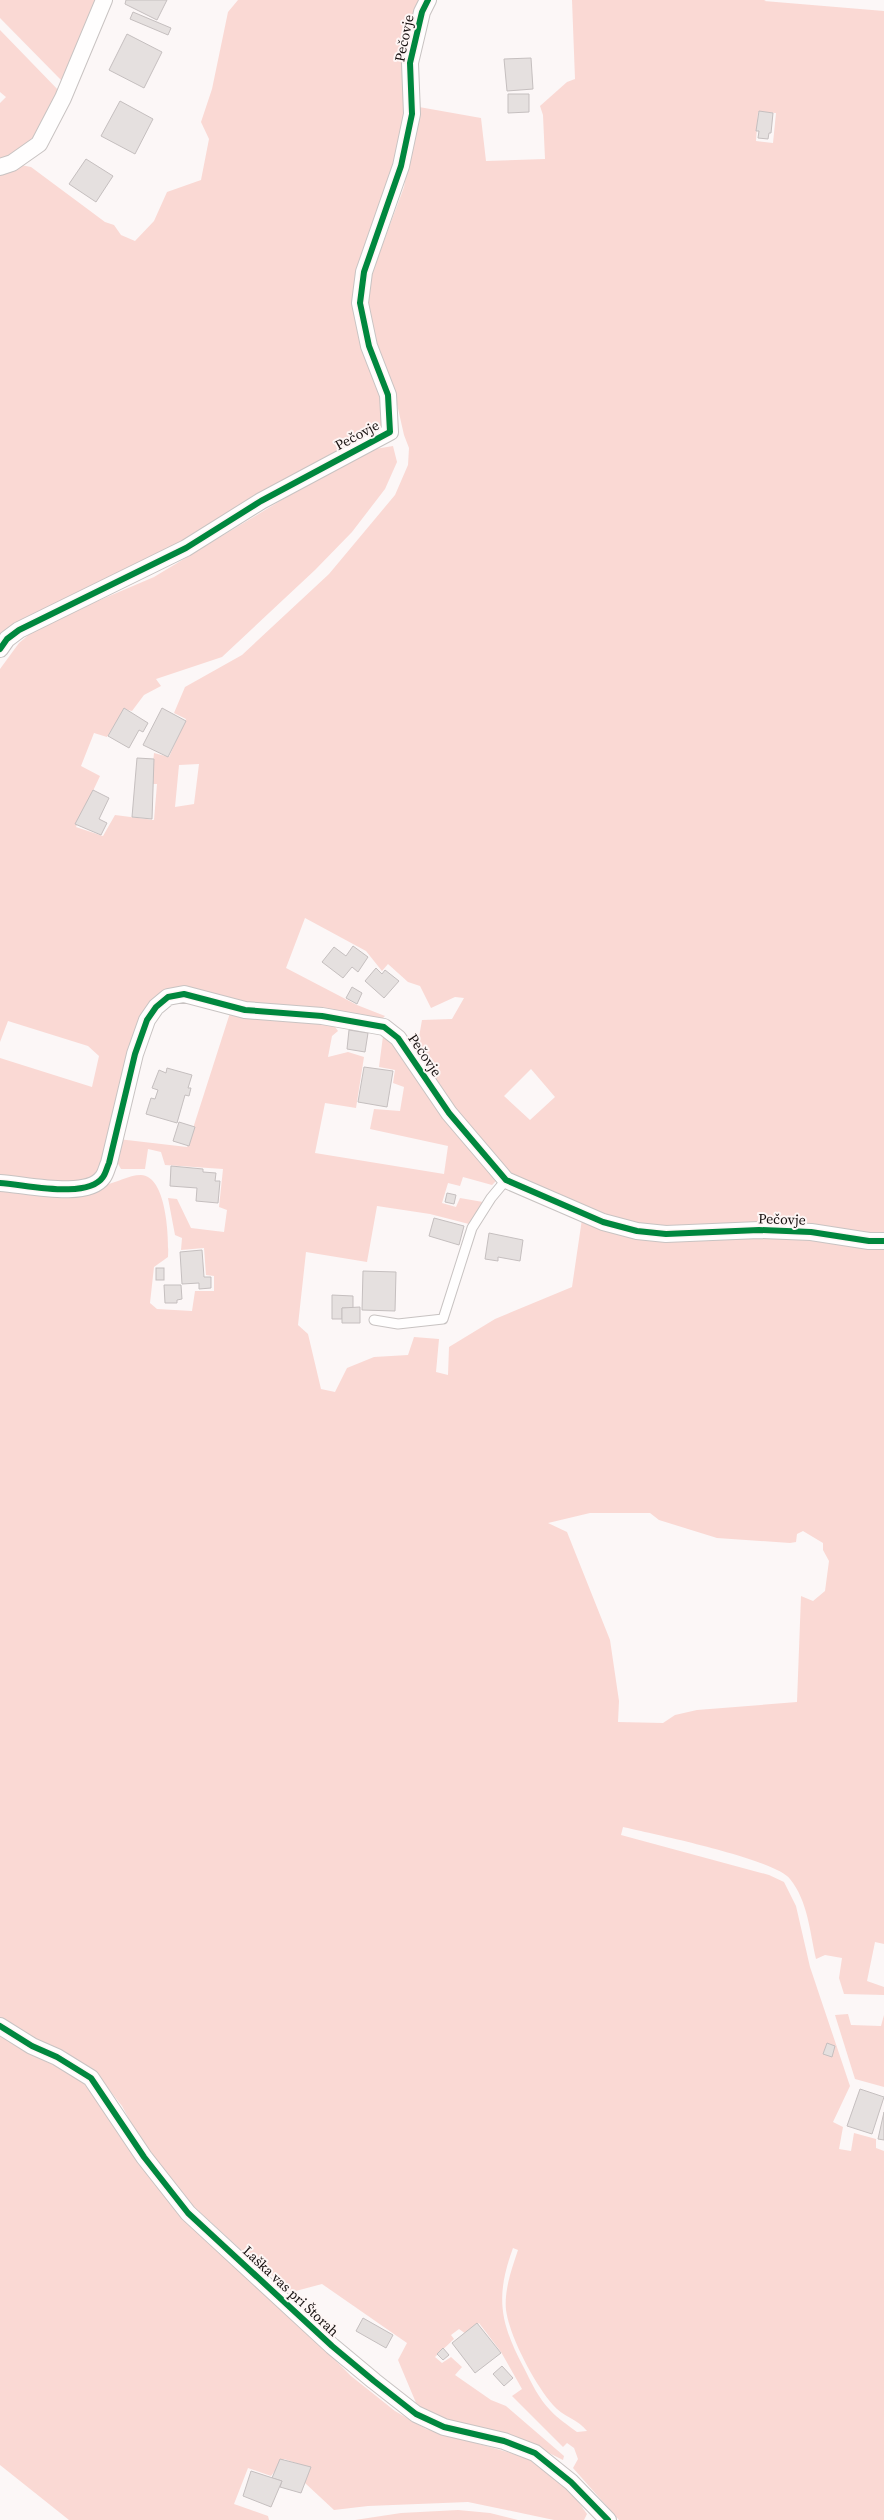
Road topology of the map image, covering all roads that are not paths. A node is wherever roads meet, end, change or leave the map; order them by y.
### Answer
1 (104, 0) edge
2 (428, 0) edge
3 (0, 167) edge
4 (0, 649) edge
5 (506, 1180) junction
6 (0, 1183) edge
7 (884, 1241) edge
8 (374, 1320) dead end
9 (0, 2026) edge
10 (608, 2520) edge

1 - 3 street
2 - 4 street, Pečovje
5 - 6 street, Pečovje
5 - 7 street, Pečovje
5 - 8 lane
9 - 10 street, Laška vas pri Štorah

